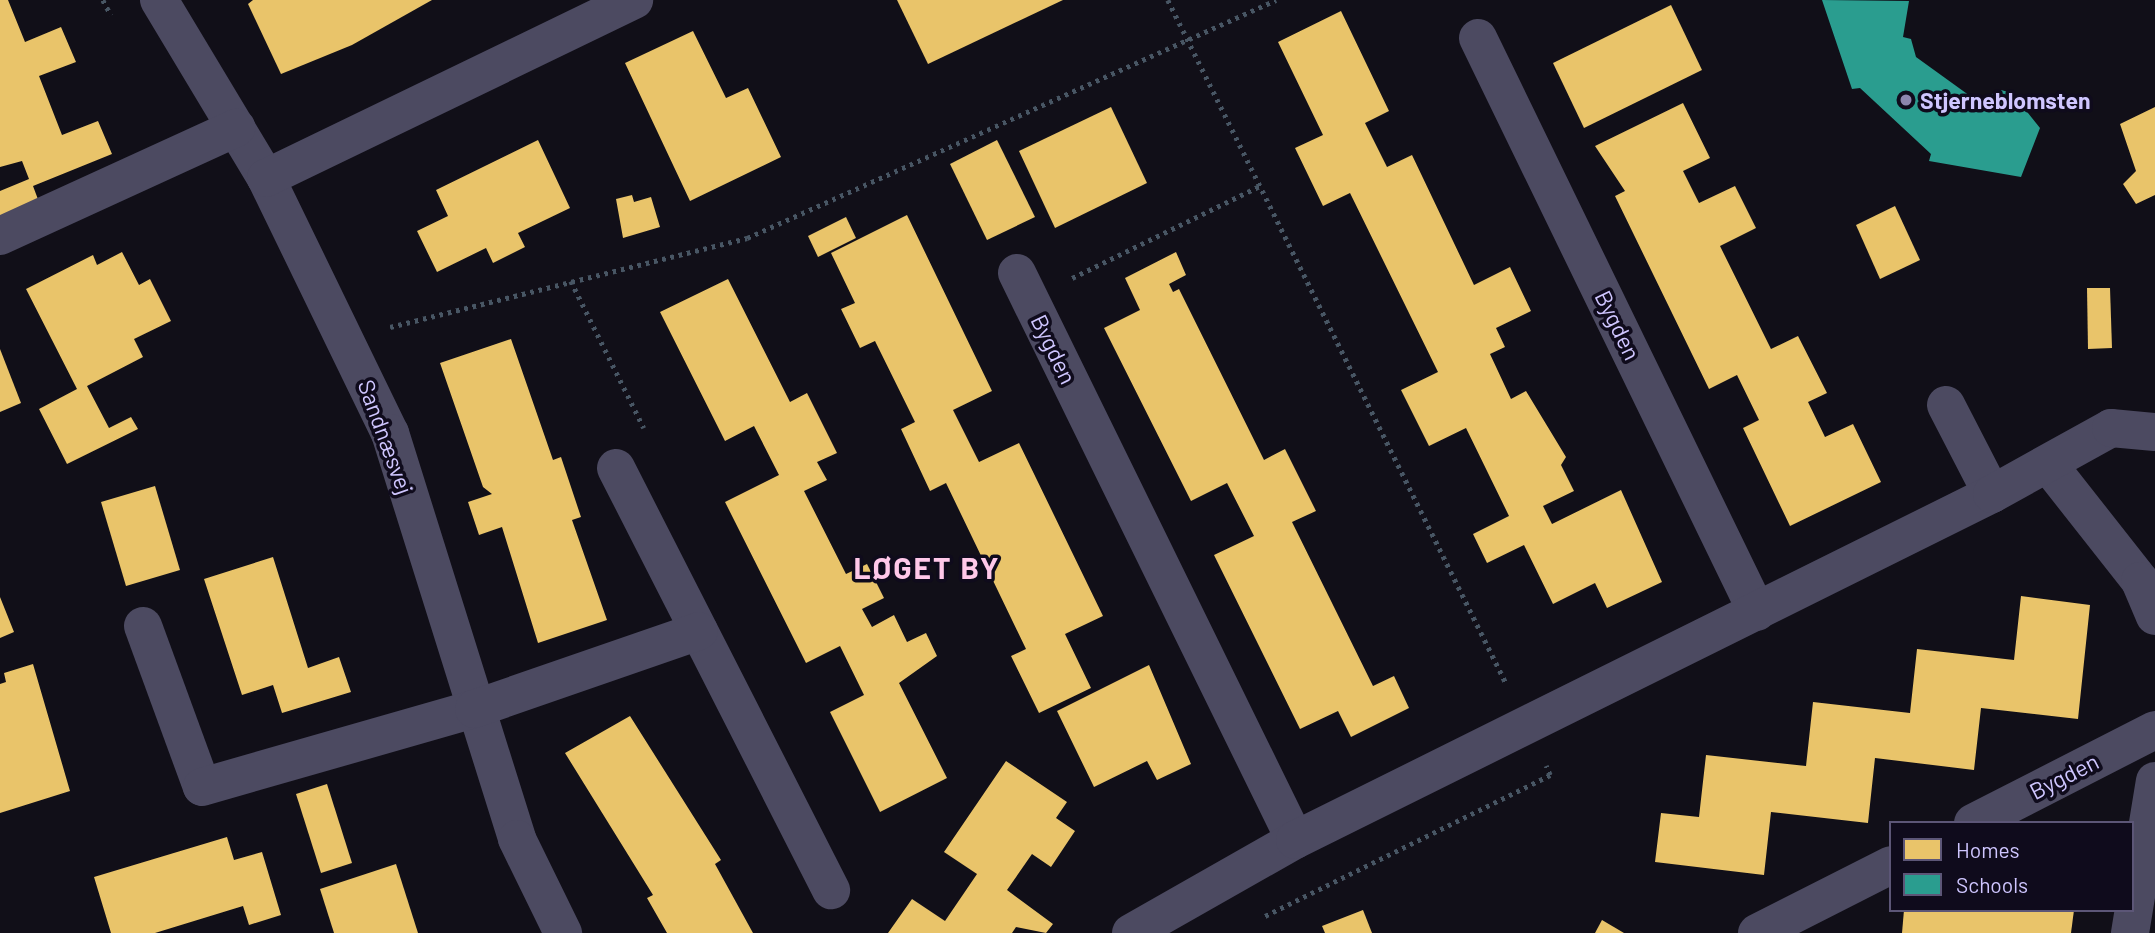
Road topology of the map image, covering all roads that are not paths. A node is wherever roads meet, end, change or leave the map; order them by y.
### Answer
1 (159, 0) edge
2 (634, 0) edge
3 (1478, 38) dead end
4 (236, 128) junction
5 (266, 178) junction
6 (0, 236) edge
7 (1023, 286) road end
8 (1946, 405) dead end
9 (2155, 432) edge
10 (2048, 464) junction
11 (616, 468) road end
12 (1992, 494) junction
13 (1757, 612) junction
14 (2155, 616) edge
15 (143, 626) dead end
16 (699, 631) junction
17 (474, 709) junction
18 (2155, 730) edge
19 (2155, 781) edge
20 (1977, 821) edge
21 (1295, 840) junction
22 (1889, 866) edge
23 (831, 890) dead end
24 (2134, 909) edge
25 (2133, 912) edge
26 (563, 933) edge
27 (1131, 933) edge
28 (1757, 933) edge
29 (2130, 933) edge

1 - 4 street, Sandnæsvej
2 - 5 street
3 - 13 street, Bygden
4 - 5 street, Sandnæsvej
4 - 6 street
5 - 17 street, Sandnæsvej
7 - 21 street, Bygden
8 - 12 street
9 - 10 street
10 - 12 street
10 - 14 street
11 - 16 street
12 - 13 street
13 - 21 street
15 - 17 street
16 - 17 street
16 - 23 street
17 - 26 street, Sandnæsvej
18 - 20 street, Bygden
19 - 24 street
21 - 27 street
22 - 28 street
25 - 29 street

